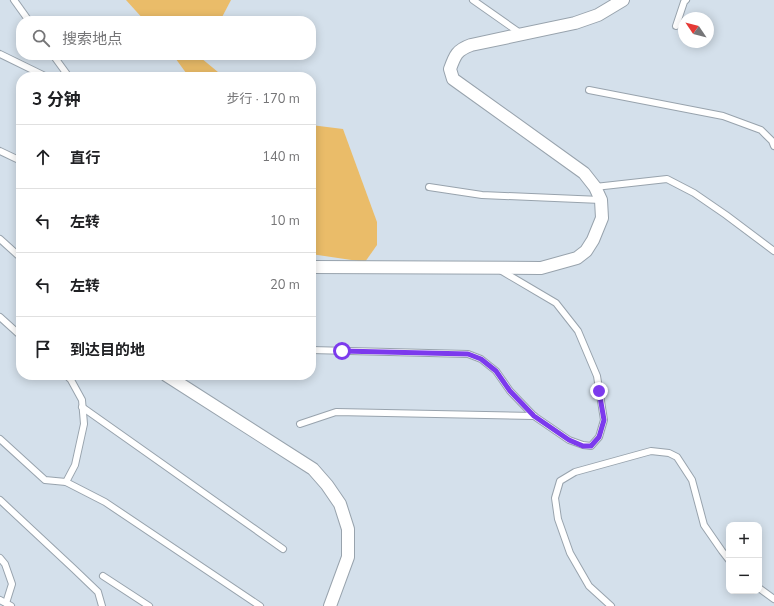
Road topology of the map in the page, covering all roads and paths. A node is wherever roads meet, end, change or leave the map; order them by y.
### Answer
1 (14, 0) edge
2 (473, 0) edge
3 (622, 0) edge
4 (686, 0) edge
5 (25, 16) edge
6 (676, 26) dead end
7 (521, 34) junction
8 (0, 54) edge
9 (57, 60) edge
10 (37, 72) edge
11 (65, 72) edge
12 (589, 90) dead end
13 (774, 146) edge
14 (0, 151) edge
15 (16, 159) edge
16 (429, 187) dead end
17 (595, 187) junction
18 (601, 200) junction
19 (0, 239) edge
20 (773, 248) edge
21 (16, 253) edge
22 (316, 267) edge
23 (497, 268) junction
24 (0, 317) edge
25 (16, 331) edge
26 (316, 350) edge
27 (72, 380) edge
28 (174, 380) edge
29 (82, 406) junction
30 (534, 416) junction
31 (300, 424) dead end
32 (0, 439) edge
33 (66, 482) junction
34 (0, 500) edge
35 (283, 549) dead end
36 (0, 558) edge
37 (727, 558) edge
38 (103, 576) dead end
39 (762, 590) edge
40 (774, 599) edge
41 (5, 603) edge
42 (102, 606) edge
43 (149, 606) edge
44 (260, 606) edge
45 (330, 606) edge
46 (612, 606) edge

1 - 5 lane
2 - 7 lane
3 - 7 street
4 - 6 lane
7 - 17 street
8 - 10 lane
9 - 11 lane
12 - 13 lane
14 - 15 lane
16 - 18 lane
17 - 18 street
17 - 20 lane
18 - 23 street
19 - 21 lane
22 - 23 street
23 - 30 lane
24 - 25 lane
26 - 30 lane
27 - 29 lane
28 - 45 street
29 - 33 lane
29 - 35 lane
30 - 31 lane
32 - 33 lane
33 - 44 lane
34 - 42 lane
36 - 41 lane
37 - 46 lane
38 - 43 lane
39 - 40 lane

